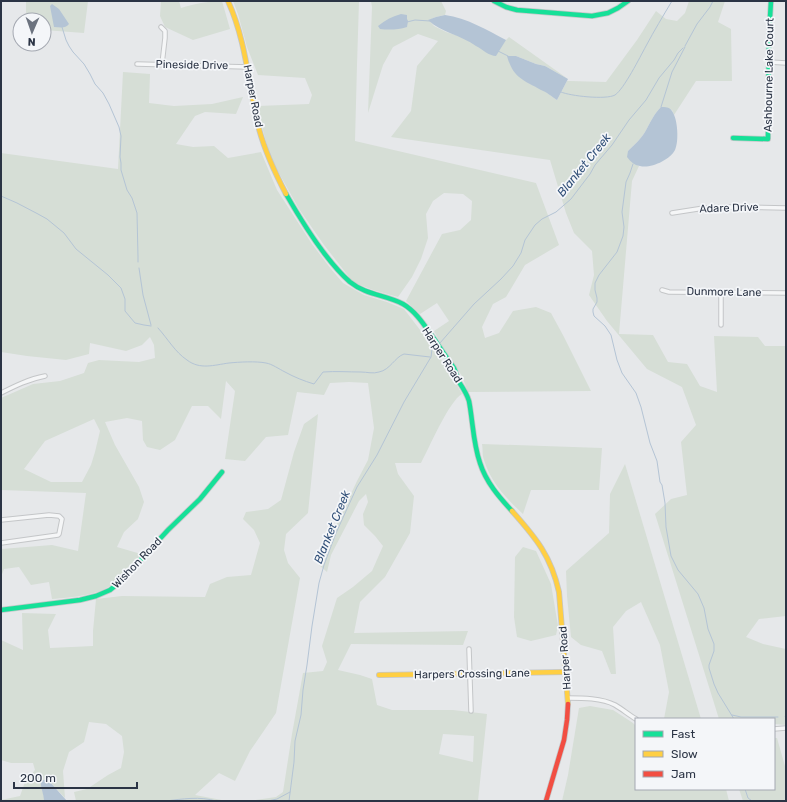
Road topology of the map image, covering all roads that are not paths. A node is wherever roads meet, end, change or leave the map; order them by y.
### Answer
1 (228, 1) edge
2 (494, 1) edge
3 (628, 1) edge
4 (771, 1) edge
5 (161, 26) dead end
6 (769, 62) junction
7 (786, 63) edge
8 (137, 64) dead end
9 (162, 64) junction
10 (248, 67) junction
11 (734, 138) dead end
12 (786, 208) edge
13 (672, 212) dead end
14 (662, 290) dead end
15 (721, 292) junction
16 (786, 293) edge
17 (721, 325) dead end
18 (45, 376) dead end
19 (1, 393) edge
20 (222, 472) dead end
21 (1, 520) edge
22 (1, 543) edge
23 (1, 610) edge
24 (469, 649) dead end
25 (566, 672) junction
26 (470, 673) junction
27 (379, 675) dead end
28 (568, 698) junction
29 (471, 711) dead end
30 (635, 718) edge
31 (786, 728) edge
32 (775, 729) edge
33 (546, 801) edge

1 - 10 street, Harper Road
2 - 3 street
4 - 6 street, Ashbourne Lake Court
5 - 9 street
6 - 7 street
6 - 11 street, Ashbourne Lake Court
8 - 9 street, Pineside Drive
9 - 10 street, Pineside Drive
10 - 25 street, Harper Road
12 - 13 street, Adare Drive
14 - 15 street, Dunmore Lane
15 - 16 street, Dunmore Lane
15 - 17 street
18 - 19 street
20 - 23 street, Wishon Road
21 - 22 street
24 - 26 street
25 - 26 street, Harpers Crossing Lane
25 - 28 street, Harper Road
26 - 27 street, Harpers Crossing Lane
26 - 29 street
28 - 30 street
28 - 33 street, Harper Road
31 - 32 street

